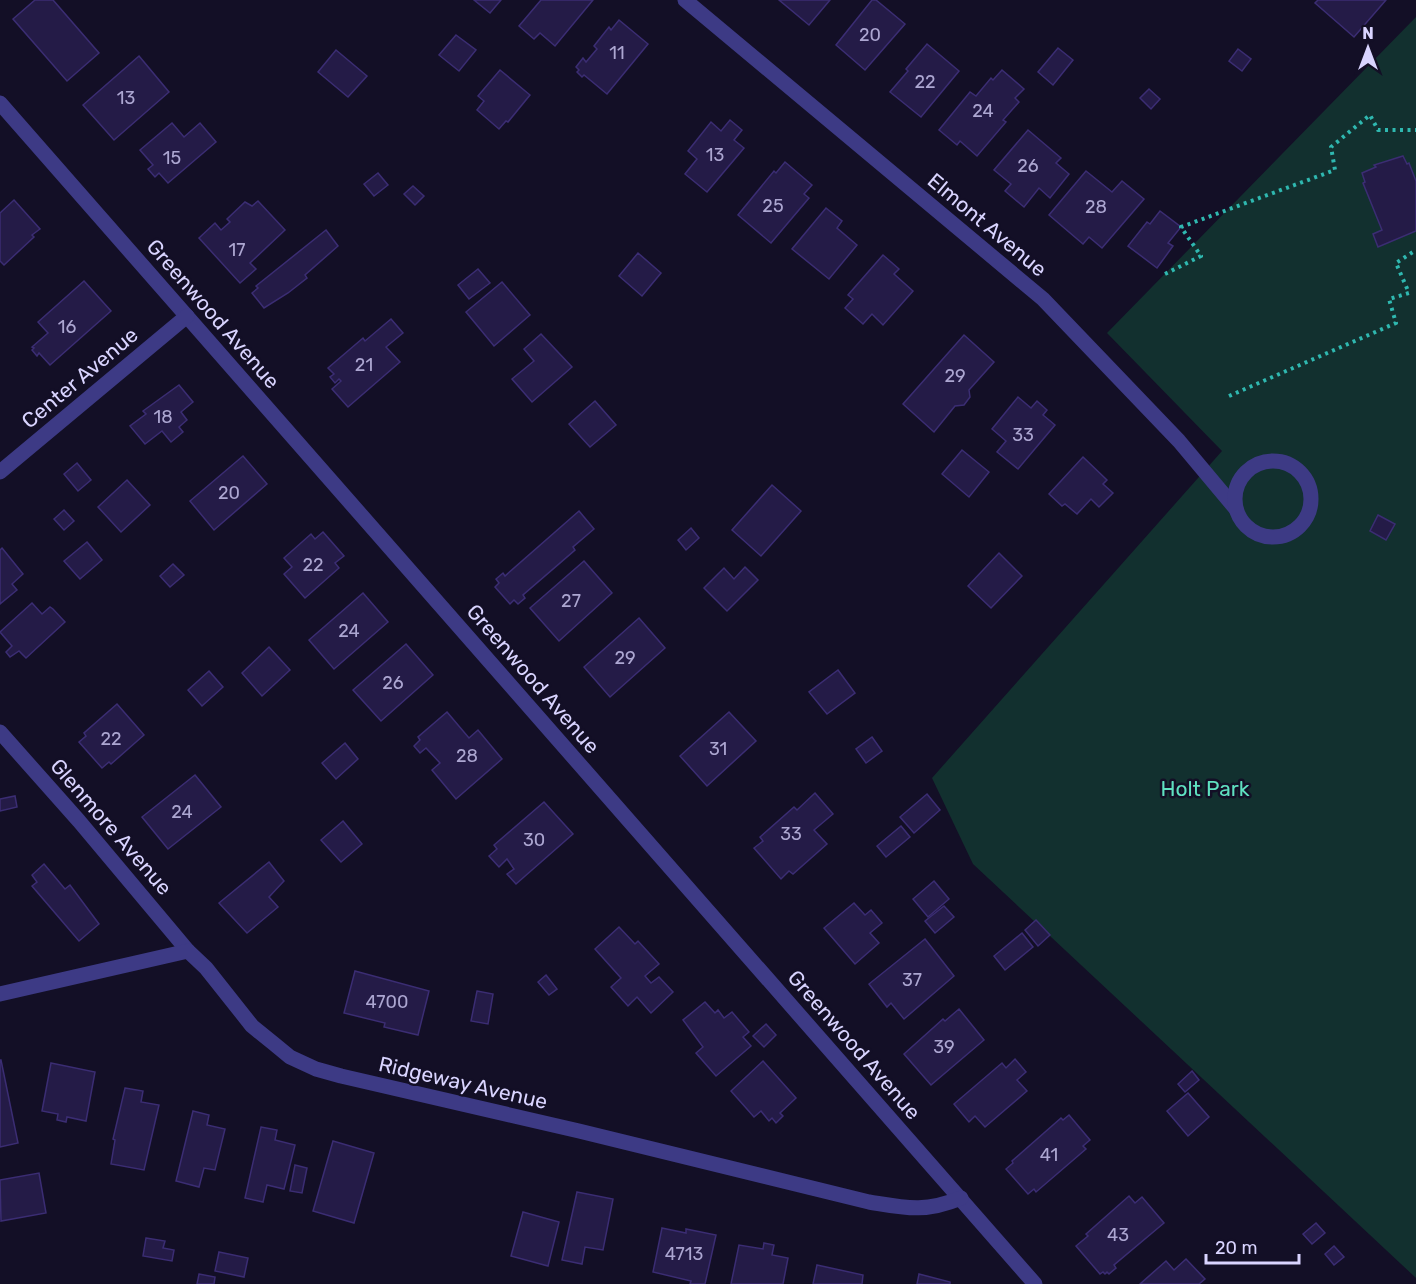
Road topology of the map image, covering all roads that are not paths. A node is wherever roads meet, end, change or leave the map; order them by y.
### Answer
1 (685, 0) edge
2 (0, 103) edge
3 (187, 316) junction
4 (0, 472) edge
5 (1236, 509) junction
6 (0, 732) edge
7 (188, 951) junction
8 (0, 994) edge
9 (961, 1198) junction
10 (1035, 1284) edge

1 - 5 street, Elmont Avenue
2 - 3 street, Greenwood Avenue
3 - 4 street, Center Avenue
3 - 9 street, Greenwood Avenue
5 - 5 street
6 - 7 street, Glenmore Avenue
7 - 8 street
7 - 9 street, Ridgeway Avenue
9 - 10 street, Greenwood Avenue

